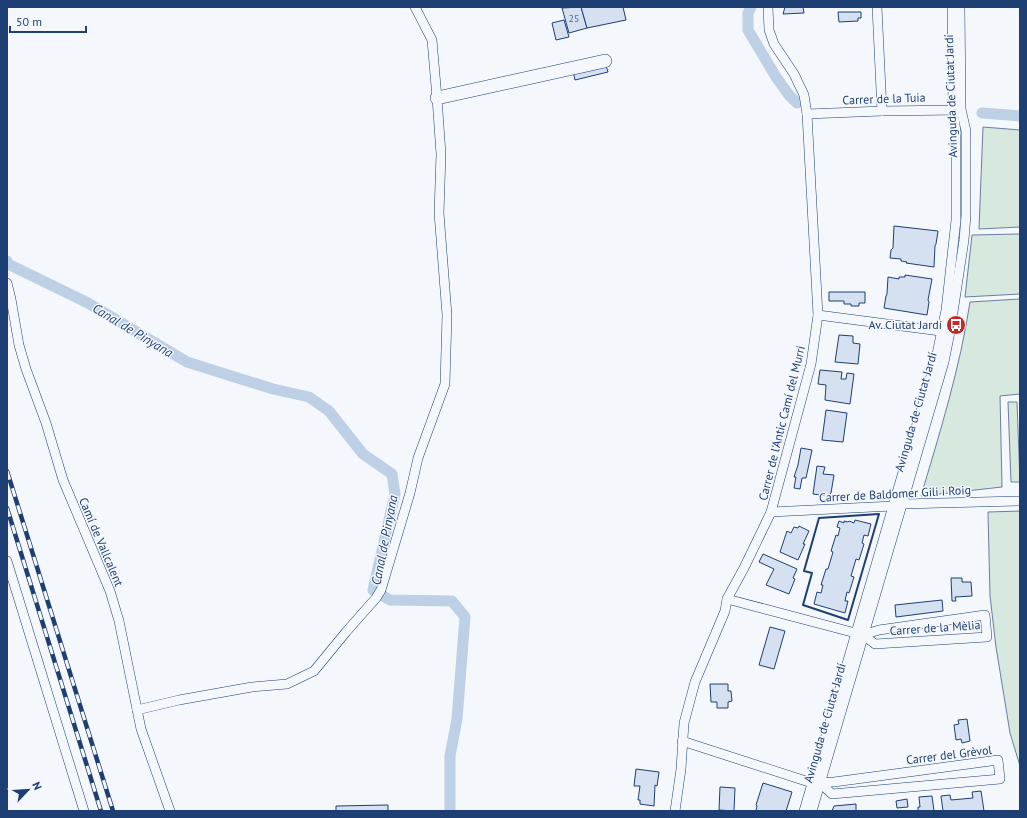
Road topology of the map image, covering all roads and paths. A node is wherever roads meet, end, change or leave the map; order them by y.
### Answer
1 (416, 7) edge
2 (768, 7) edge
3 (877, 7) edge
4 (952, 7) edge
5 (960, 7) edge
6 (605, 61) dead end
7 (438, 98) junction
8 (957, 110) junction
9 (882, 111) junction
10 (808, 114) junction
11 (7, 283) edge
12 (818, 315) junction
13 (946, 332) junction
14 (1020, 501) edge
15 (898, 505) junction
16 (771, 512) junction
17 (7, 561) edge
18 (727, 599) junction
19 (860, 634) junction
20 (137, 710) junction
21 (682, 741) junction
22 (816, 783) junction
23 (84, 811) edge
24 (170, 811) edge
25 (675, 811) edge
26 (804, 811) edge
27 (812, 811) edge

1 - 7 street
2 - 10 street, Carrer de l'Antic Camí del Murri
3 - 9 street
4 - 8 street, Avinguda de Ciutat Jardí
5 - 8 street, Avinguda de Ciutat Jardí
6 - 7 street
7 - 20 street
8 - 9 street, Carrer de la Tuia
8 - 13 street, Avinguda de Ciutat Jardí
9 - 10 street, Carrer de la Tuia
10 - 12 street, Carrer de l'Antic Camí del Murri
11 - 20 street, Camí de Vallcalent
12 - 13 street
12 - 16 street, Carrer de l'Antic Camí del Murri
13 - 15 street, Avinguda de Ciutat Jardí
14 - 15 street, Carrer de Baldomer Gili i Roig
15 - 16 street, Carrer de Baldomer Gili i Roig
15 - 19 street, Avinguda de Ciutat Jardí
16 - 18 street, Carrer de l'Antic Camí del Murri
17 - 23 street
18 - 19 street, Carrer de la Mèlia
18 - 21 street, Carrer de l'Antic Camí del Murri
19 - 19 street, Carrer de la Mèlia
19 - 22 street, Avinguda de Ciutat Jardí
20 - 24 street, Camí de Vallcalent
21 - 22 street, Carrer del Grèvol
21 - 25 street, Carrer de l'Antic Camí del Murri
22 - 22 street, Carrer del Grèvol
22 - 26 street, Avinguda de Ciutat Jardí
22 - 27 street, Avinguda de Ciutat Jardí

